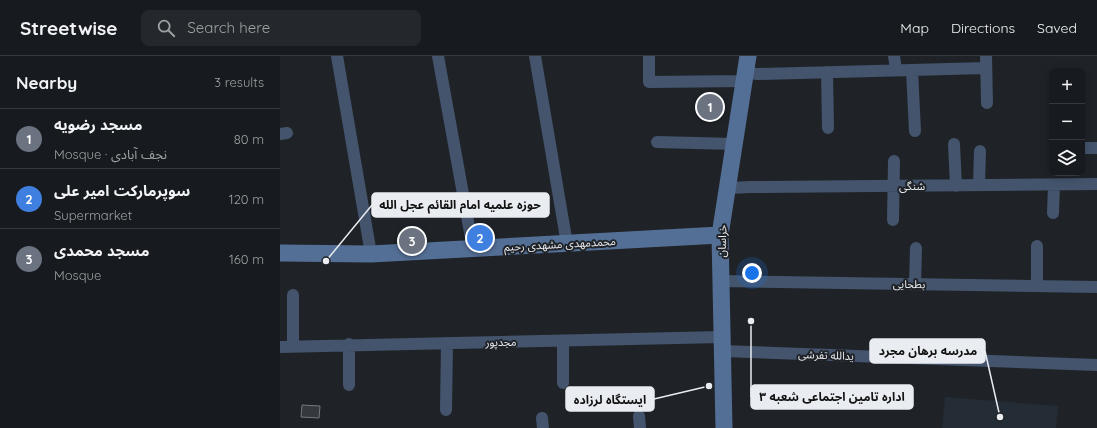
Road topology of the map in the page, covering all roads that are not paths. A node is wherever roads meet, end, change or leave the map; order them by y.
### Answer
1 (337, 56) edge
2 (438, 56) edge
3 (534, 56) edge
4 (649, 56) edge
5 (748, 56) edge
6 (894, 56) edge
7 (986, 62) edge
8 (896, 70) junction
9 (912, 70) junction
10 (827, 72) junction
11 (744, 77) junction
12 (987, 103) dead end
13 (828, 128) dead end
14 (914, 131) dead end
15 (657, 142) dead end
16 (734, 144) junction
17 (954, 144) dead end
18 (1085, 148) edge
19 (1097, 148) edge
20 (980, 151) dead end
21 (894, 161) dead end
22 (1097, 184) edge
23 (979, 185) junction
24 (1054, 185) junction
25 (893, 186) junction
26 (956, 186) junction
27 (728, 188) junction
28 (1053, 213) dead end
29 (893, 220) dead end
30 (720, 235) junction
31 (566, 244) junction
32 (1037, 246) dead end
33 (916, 248) dead end
34 (473, 249) junction
35 (280, 253) edge
36 (371, 254) junction
37 (722, 281) junction
38 (915, 284) junction
39 (1037, 286) junction
40 (1097, 287) edge
41 (293, 295) dead end
42 (563, 341) junction
43 (448, 343) junction
44 (349, 344) junction
45 (722, 344) junction
46 (293, 346) junction
47 (280, 347) edge
48 (1097, 365) edge
49 (563, 383) dead end
50 (349, 385) dead end
51 (446, 410) dead end
52 (724, 428) edge

1 - 36 street
2 - 34 street
3 - 31 street
4 - 11 street
5 - 11 main road, خراسان
6 - 8 street
7 - 9 street
7 - 12 street
8 - 9 street
8 - 10 street
9 - 14 street
10 - 11 street
10 - 13 street
11 - 16 main road, خراسان
15 - 16 street
16 - 27 main road, خراسان
17 - 26 street
18 - 19 street
20 - 23 street
21 - 25 street
22 - 24 street, شنگی
23 - 24 street, شنگی
23 - 26 street, شنگی
24 - 28 street
25 - 26 street, شنگی
25 - 27 street, شنگی
25 - 29 street
27 - 30 main road, خراسان
30 - 31 main road, محمدمهدی مشهدی رحیم
30 - 37 main road, خراسان
31 - 34 main road, محمدمهدی مشهدی رحیم
32 - 39 street
33 - 38 street
34 - 36 main road, محمدمهدی مشهدی رحیم
35 - 36 main road, محمدمهدی مشهدی رحیم
37 - 38 street, بطحایی
37 - 45 main road, خراسان
38 - 39 street, بطحایی
39 - 40 street, بطحایی
41 - 46 street
42 - 43 street, مجدپور
42 - 45 street, مجدپور
42 - 49 street
43 - 44 street, مجدپور
43 - 51 street
44 - 46 street, مجدپور
44 - 50 street
45 - 48 street, یدالله تفرشی
45 - 52 main road, خراسان
46 - 47 street, مجدپور

